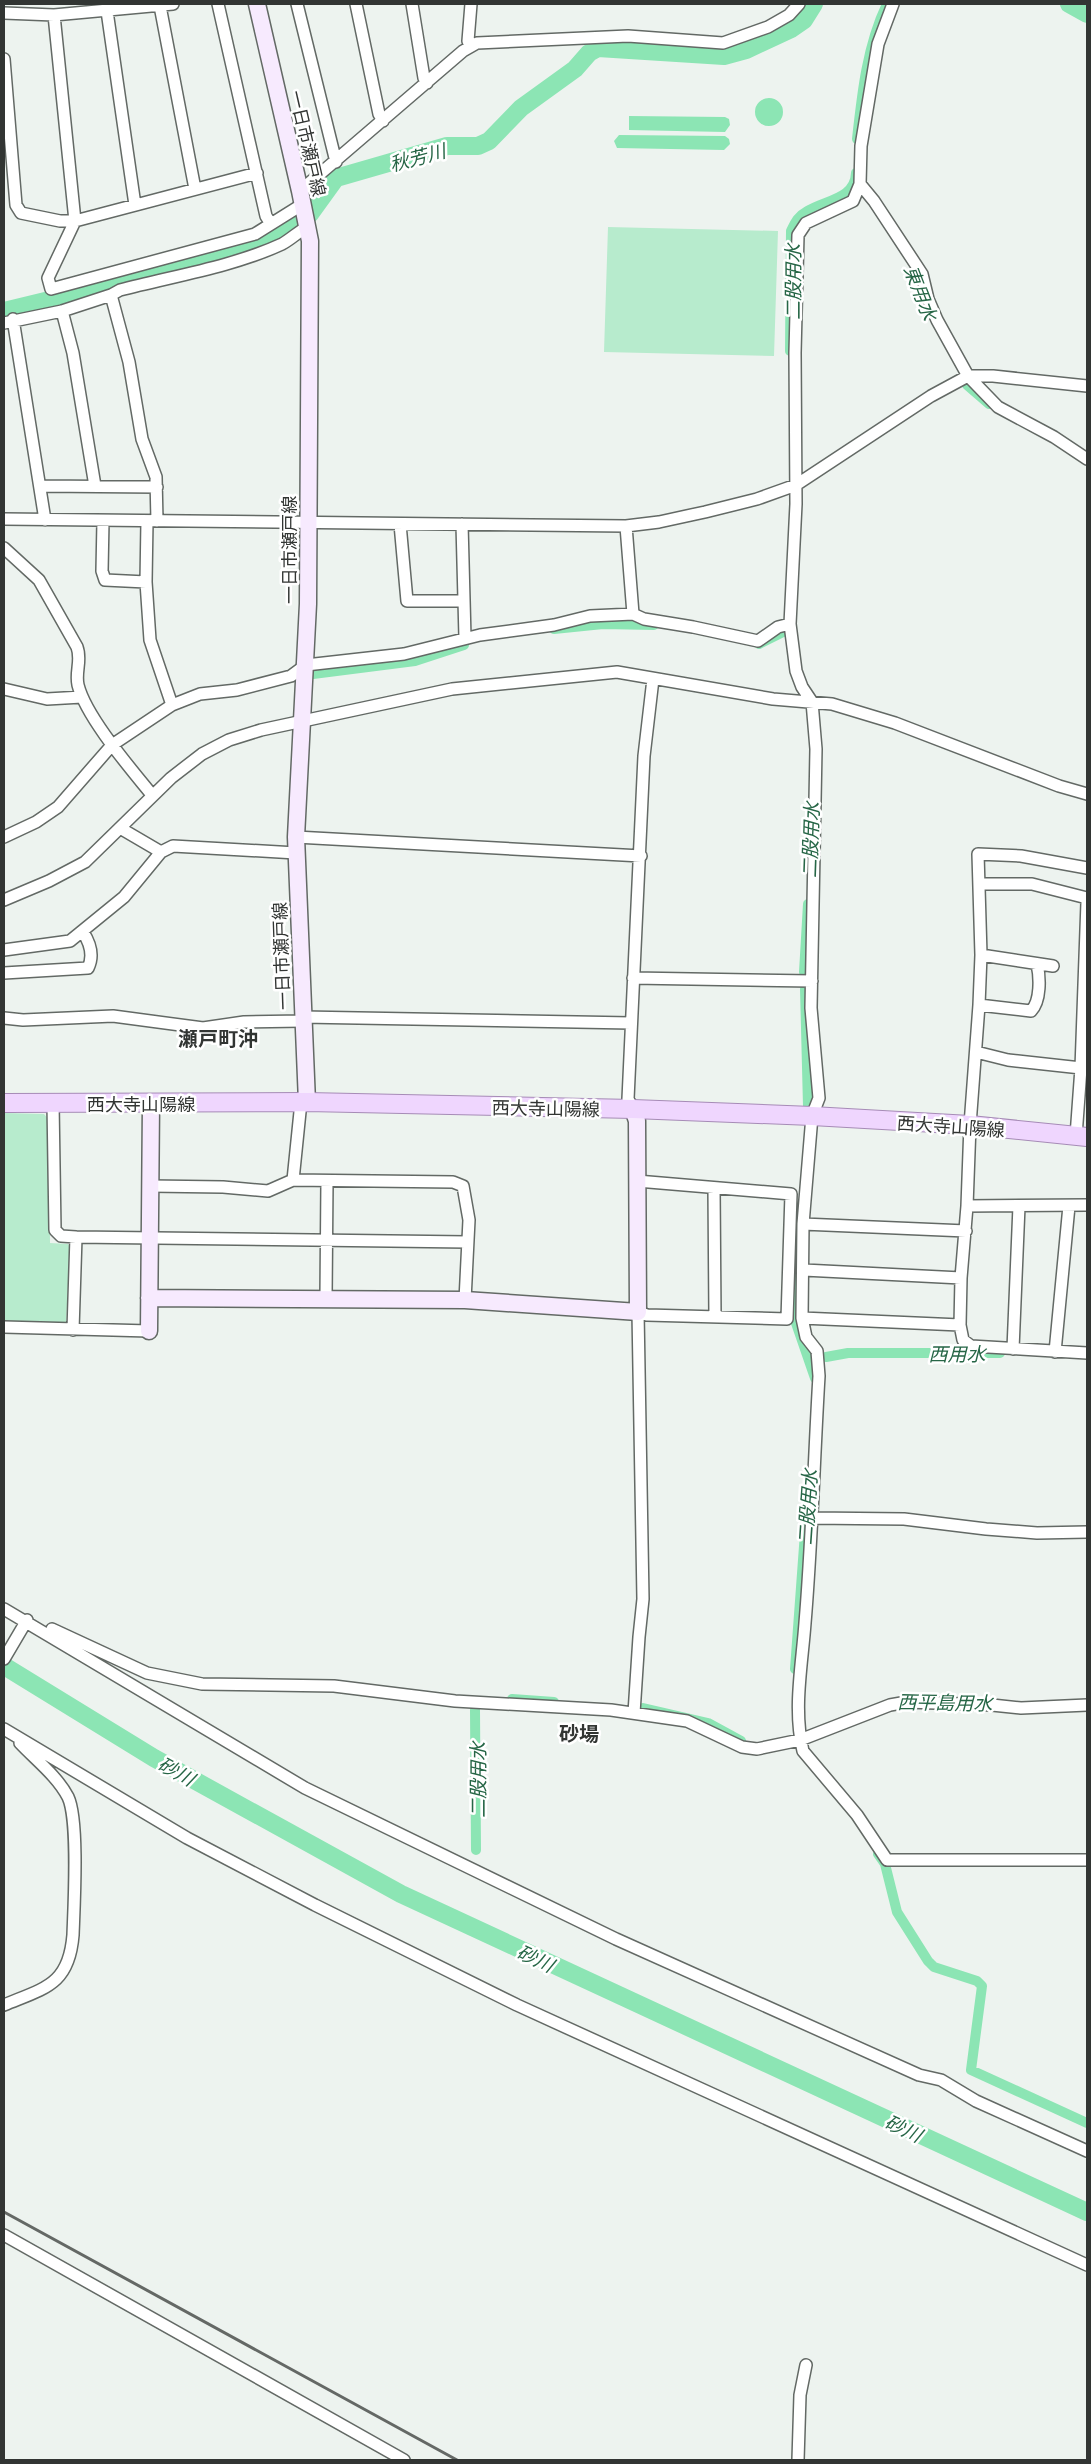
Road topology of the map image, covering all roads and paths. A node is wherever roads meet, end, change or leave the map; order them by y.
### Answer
1 (173, 4) edge
2 (218, 4) edge
3 (257, 4) edge
4 (297, 4) edge
5 (356, 4) edge
6 (412, 4) edge
7 (471, 4) edge
8 (799, 4) edge
9 (893, 4) edge
10 (160, 6) junction
11 (107, 11) junction
12 (4, 14) edge
13 (54, 15) junction
14 (470, 46) junction
15 (4, 59) edge
16 (427, 83) junction
17 (383, 121) junction
18 (336, 162) junction
19 (257, 174) junction
20 (860, 184) junction
21 (195, 189) junction
22 (135, 205) junction
23 (304, 210) junction
24 (75, 221) junction
25 (271, 224) junction
26 (112, 295) junction
27 (62, 311) junction
28 (8, 321) edge
29 (968, 376) junction
30 (1087, 386) edge
31 (1087, 459) edge
32 (796, 485) junction
33 (41, 486) junction
34 (95, 486) junction
35 (157, 487) junction
36 (4, 520) edge
37 (45, 520) junction
38 (103, 521) junction
39 (152, 521) junction
40 (308, 523) junction
41 (400, 524) junction
42 (462, 524) junction
43 (626, 526) junction
44 (4, 548) edge
45 (146, 582) junction
46 (464, 601) junction
47 (633, 614) junction
48 (790, 624) junction
49 (465, 638) junction
50 (306, 665) junction
51 (653, 679) junction
52 (4, 689) edge
53 (82, 697) junction
54 (812, 702) junction
55 (172, 705) junction
56 (303, 721) junction
57 (112, 745) junction
58 (1087, 794) edge
59 (152, 795) junction
60 (120, 828) junction
61 (4, 836) edge
62 (296, 845) junction
63 (161, 852) junction
64 (641, 856) junction
65 (1087, 868) edge
66 (979, 884) junction
67 (1087, 898) edge
68 (4, 900) edge
69 (1087, 902) edge
70 (83, 932) junction
71 (4, 950) edge
72 (981, 955) junction
73 (1037, 964) junction
74 (1053, 966) dead end
75 (4, 972) edge
76 (633, 978) junction
77 (812, 981) junction
78 (1085, 984) edge
79 (979, 1005) junction
80 (4, 1018) edge
81 (303, 1019) junction
82 (631, 1023) junction
83 (976, 1052) junction
84 (1083, 1062) edge
85 (304, 1102) junction
86 (4, 1103) edge
87 (53, 1103) junction
88 (151, 1103) junction
89 (633, 1109) junction
90 (812, 1116) junction
91 (970, 1125) junction
92 (1081, 1136) edge
93 (293, 1180) junction
94 (327, 1181) junction
95 (637, 1181) junction
96 (150, 1186) junction
97 (714, 1188) junction
98 (1087, 1205) edge
99 (968, 1206) junction
100 (1019, 1206) junction
101 (1069, 1206) junction
102 (803, 1224) junction
103 (966, 1231) junction
104 (76, 1237) junction
105 (150, 1238) junction
106 (326, 1239) junction
107 (467, 1242) junction
108 (804, 1270) junction
109 (961, 1278) junction
110 (326, 1297) junction
111 (149, 1298) junction
112 (465, 1300) junction
113 (638, 1312) junction
114 (715, 1317) junction
115 (802, 1318) junction
116 (960, 1325) junction
117 (4, 1327) edge
118 (73, 1330) junction
119 (150, 1331) joint
120 (1013, 1349) junction
121 (1055, 1352) junction
122 (1087, 1353) edge
123 (811, 1518) junction
124 (1087, 1532) edge
125 (4, 1609) edge
126 (26, 1620) junction
127 (4, 1659) edge
128 (1087, 1705) edge
129 (634, 1713) junction
130 (4, 1729) edge
131 (14, 1736) junction
132 (800, 1740) junction
133 (1087, 1860) edge
134 (4, 2005) edge
135 (1087, 2152) edge
136 (4, 2235) edge
137 (1087, 2265) edge
138 (806, 2365) dead end
139 (404, 2460) edge
140 (798, 2460) edge

1 - 10 street
2 - 19 street
3 - 23 main road, 一日市瀬戸線
4 - 18 street
5 - 17 street
6 - 16 street
7 - 14 street
8 - 14 street
9 - 20 street
10 - 11 street
10 - 21 street
11 - 13 street
11 - 22 street
12 - 13 street
13 - 24 street
14 - 16 street
15 - 24 street
16 - 17 street
17 - 18 street
18 - 23 street
19 - 21 street
19 - 25 street
20 - 29 street
20 - 32 street
21 - 22 street
22 - 24 street
23 - 25 street
23 - 26 street
23 - 40 main road, 一日市瀬戸線
24 - 25 street
26 - 27 street
26 - 35 street
27 - 28 street
27 - 34 street
28 - 33 street
29 - 30 street
29 - 31 street
29 - 32 street
32 - 43 street
32 - 48 street
33 - 34 street
33 - 37 street
34 - 35 street
35 - 39 street
36 - 37 street
37 - 38 street
38 - 39 street
38 - 45 street
39 - 40 street
39 - 45 street
40 - 41 street
40 - 50 main road, 一日市瀬戸線
41 - 42 street
41 - 46 street
42 - 43 street
42 - 46 street
43 - 47 street
44 - 53 street
45 - 55 street
46 - 49 street
47 - 48 street
47 - 49 street
48 - 54 street
49 - 50 street
50 - 55 street
50 - 56 main road, 一日市瀬戸線
51 - 54 street
51 - 56 street
51 - 64 street
52 - 53 street
53 - 57 street
54 - 58 street
54 - 77 street
55 - 57 street
56 - 59 street
56 - 62 main road, 一日市瀬戸線
57 - 59 street
57 - 61 street
59 - 60 street
60 - 63 street
60 - 68 street
62 - 63 street
62 - 64 street
62 - 81 main road, 一日市瀬戸線
63 - 70 street
64 - 76 street
65 - 66 street
66 - 67 street
66 - 72 street
69 - 78 street
70 - 71 street
70 - 75 street
72 - 73 street
72 - 79 street
73 - 74 street
73 - 79 street
76 - 77 street
76 - 82 street
77 - 90 street
78 - 84 street
79 - 83 street
80 - 81 street
81 - 82 street
81 - 85 main road, 一日市瀬戸線
82 - 89 street
83 - 84 street
83 - 91 street
84 - 92 street
85 - 88 main road, 西大寺山陽線
85 - 89 main road, 西大寺山陽線
85 - 93 street
86 - 87 main road, 西大寺山陽線
87 - 88 main road, 西大寺山陽線
87 - 104 street
88 - 96 main road
89 - 90 main road, 西大寺山陽線
89 - 95 main road
90 - 91 main road, 西大寺山陽線
90 - 102 street
91 - 92 main road, 西大寺山陽線
91 - 99 street
93 - 94 street
93 - 96 street
94 - 106 street
94 - 107 street
95 - 97 street
95 - 113 main road
96 - 105 main road
97 - 114 street
97 - 114 street
98 - 101 street
99 - 100 street
99 - 103 street
100 - 101 street
100 - 120 street
101 - 121 street
102 - 103 street
102 - 108 street
103 - 109 street
104 - 105 street
104 - 118 street
105 - 106 street
105 - 111 main road
106 - 107 street
106 - 110 street
107 - 112 street
108 - 109 street
108 - 115 street
109 - 116 street
110 - 111 main road
110 - 112 main road
111 - 119 main road
112 - 113 main road
113 - 114 street
113 - 129 street
115 - 116 street
115 - 123 street
116 - 120 street
117 - 118 street
118 - 119 street
120 - 121 street
121 - 122 street
123 - 124 street
123 - 132 street
125 - 126 street
126 - 127 street
126 - 129 street
126 - 135 street
128 - 132 street
129 - 132 street
130 - 131 street
131 - 134 street
131 - 137 street
132 - 133 street
136 - 139 street
138 - 140 street

